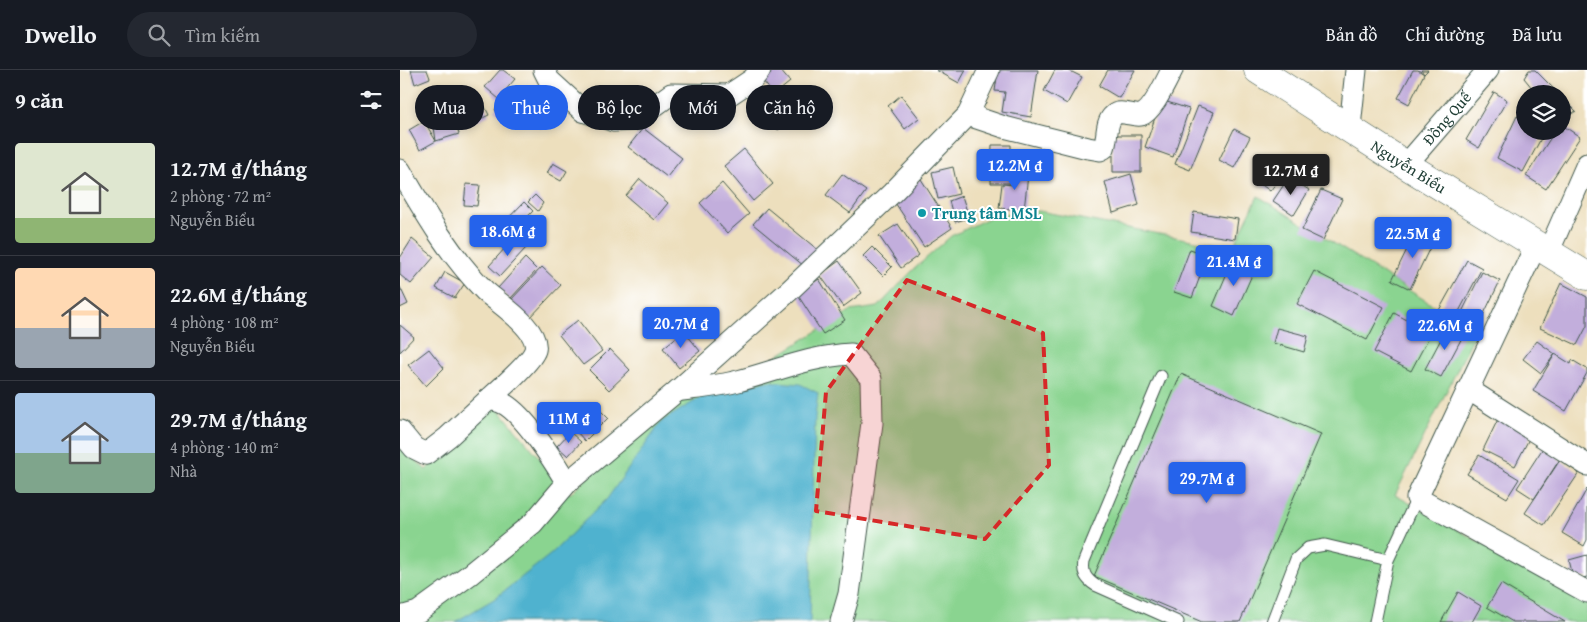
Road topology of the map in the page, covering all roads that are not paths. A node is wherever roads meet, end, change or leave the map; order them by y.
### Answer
1 (544, 70) edge
2 (760, 70) edge
3 (989, 70) edge
4 (1172, 70) edge
5 (1258, 70) edge
6 (1356, 70) edge
7 (1488, 70) edge
8 (968, 115) junction
9 (1350, 127) junction
10 (1587, 164) edge
11 (1406, 165) junction
12 (400, 170) edge
13 (1542, 249) junction
14 (1587, 276) edge
15 (1161, 376) dead end
16 (1468, 389) junction
17 (677, 391) junction
18 (488, 400) junction
19 (400, 431) edge
20 (1587, 466) edge
21 (567, 483) junction
22 (1417, 498) junction
23 (1388, 560) junction
24 (1587, 592) edge
25 (400, 618) edge
26 (841, 622) edge
27 (1178, 622) edge
28 (1272, 622) edge
29 (1375, 622) edge

1 - 2 street
3 - 8 street
4 - 8 street
5 - 9 street, Nguyễn Biểu
6 - 9 street
7 - 11 street, Đồng Quế
8 - 17 street
9 - 11 street, Nguyễn Biểu
10 - 13 street
11 - 13 street, Nguyễn Biểu
12 - 18 street
13 - 14 street, Nguyễn Biểu
13 - 16 street
15 - 27 lane
16 - 20 street
16 - 22 street
17 - 21 street
17 - 26 street
18 - 19 street
18 - 21 street
21 - 25 street
22 - 23 lane
22 - 24 street
23 - 28 lane
23 - 29 lane

